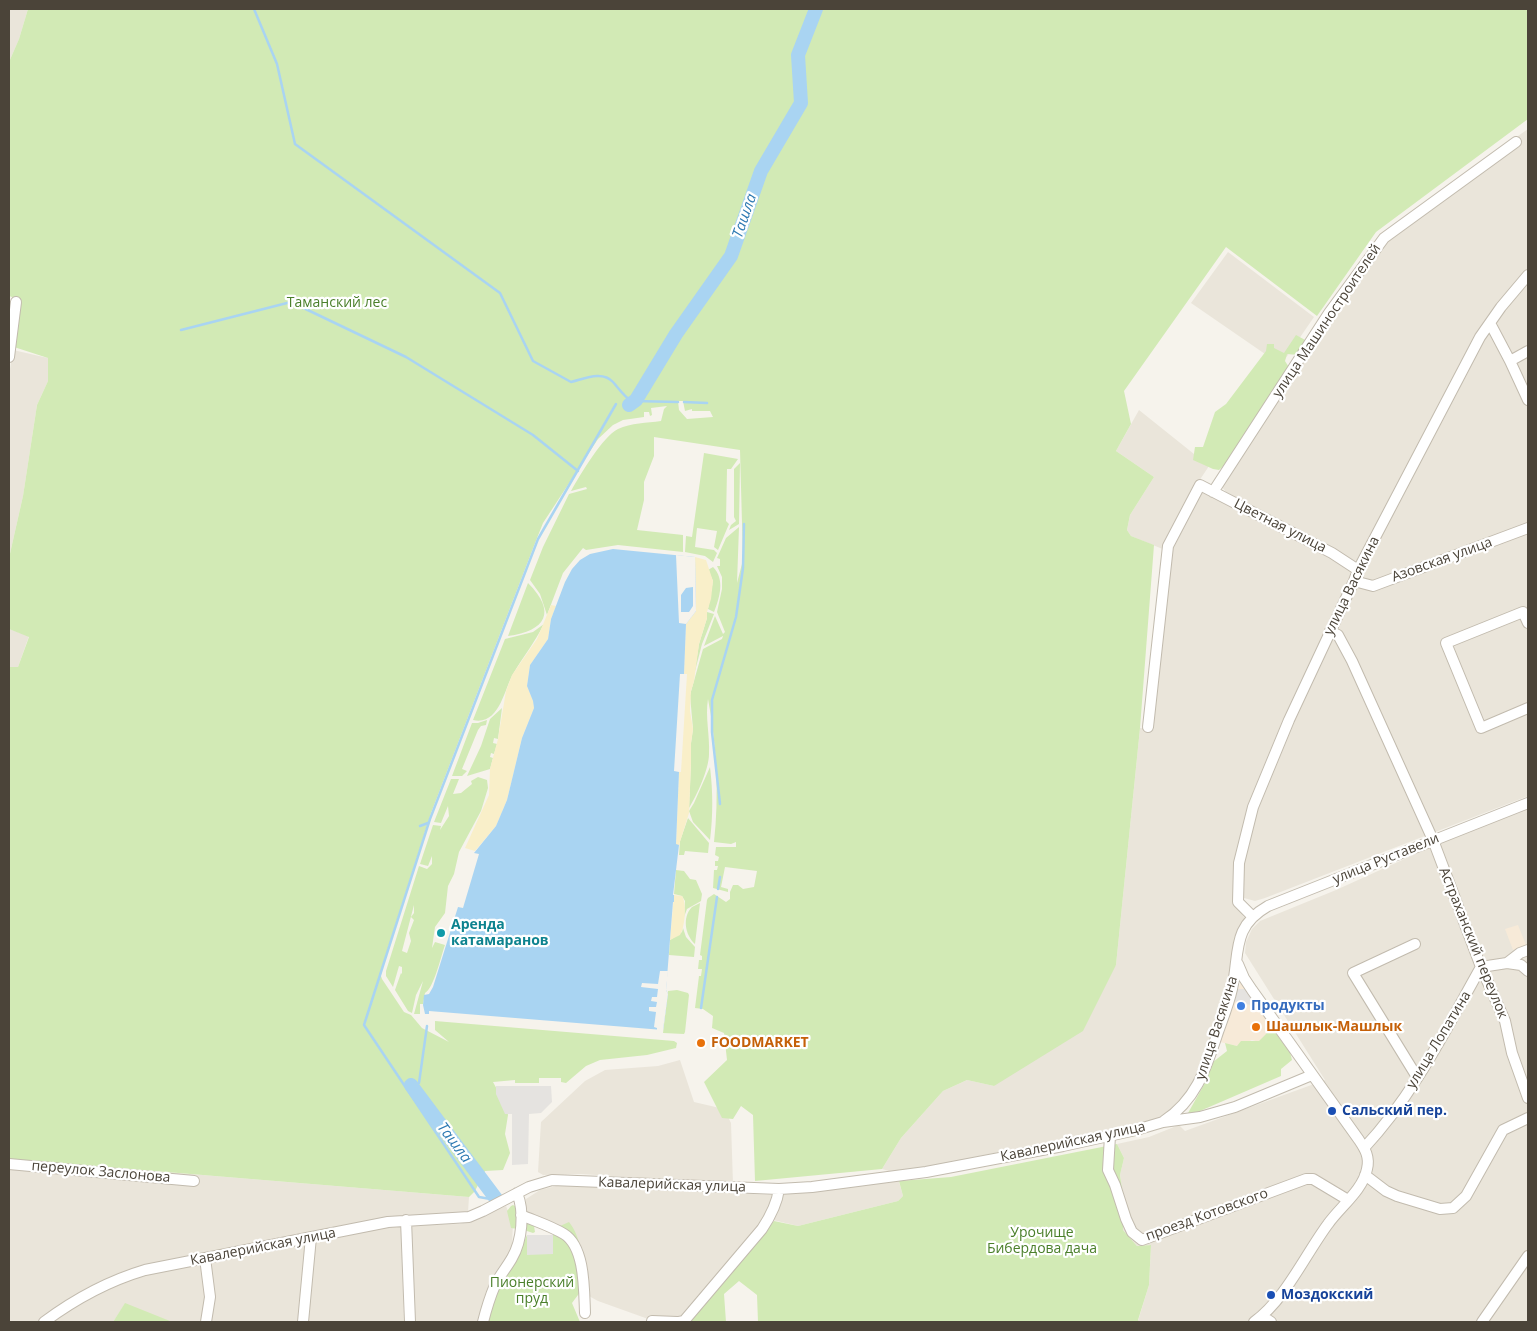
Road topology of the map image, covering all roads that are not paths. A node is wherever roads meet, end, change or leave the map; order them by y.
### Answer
1 (1516, 142) dead end
2 (1528, 275) edge
3 (16, 302) dead end
4 (1490, 323) junction
5 (1528, 352) edge
6 (9, 357) edge
7 (1510, 360) junction
8 (1528, 400) edge
9 (1213, 492) junction
10 (1528, 528) edge
11 (1358, 570) junction
12 (1354, 582) junction
13 (1528, 623) edge
14 (1330, 631) junction
15 (1528, 708) edge
16 (1148, 727) dead end
17 (1528, 803) edge
18 (1433, 840) junction
19 (1250, 919) junction
20 (1415, 944) dead end
21 (1528, 950) edge
22 (1237, 958) junction
23 (1507, 963) junction
24 (1481, 967) junction
25 (1528, 971) edge
26 (1312, 1075) junction
27 (1417, 1077) junction
28 (1528, 1098) edge
29 (1528, 1118) edge
30 (1164, 1122) junction
31 (1110, 1136) junction
32 (1364, 1148) junction
33 (9, 1164) edge
34 (1365, 1175) junction
35 (194, 1181) dead end
36 (779, 1189) junction
37 (517, 1193) junction
38 (1348, 1200) junction
39 (521, 1215) junction
40 (406, 1220) junction
41 (311, 1237) junction
42 (1528, 1256) edge
43 (205, 1258) junction
44 (585, 1312) dead end
45 (1262, 1320) edge
46 (652, 1321) edge
47 (44, 1322) edge
48 (206, 1322) edge
49 (303, 1322) edge
50 (410, 1322) edge
51 (483, 1322) edge
52 (678, 1322) edge
53 (1482, 1322) edge

1 - 9 street, улица Машиностроителей
2 - 4 street, улица Васякина
3 - 6 street
4 - 7 street
4 - 11 street, улица Васякина
5 - 7 street
7 - 8 street
9 - 11 street, Цветная улица
9 - 16 street, Цветная улица
10 - 12 street, Азовская улица
11 - 12 street, улица Васякина
12 - 14 street, улица Васякина
13 - 15 street
14 - 18 street, Астраханский переулок
14 - 19 street, улица Васякина
17 - 18 street, улица Руставели
18 - 19 street, улица Руставели
18 - 24 street, Астраханский переулок
19 - 22 street, улица Васякина
20 - 27 street
21 - 23 street
22 - 26 street
22 - 30 street, улица Васякина
23 - 24 street
23 - 25 street
24 - 27 street, улица Лопатина
24 - 28 street, Астраханский переулок
26 - 30 street, Кавалерийская улица
26 - 32 street
27 - 32 street, улица Лопатина
29 - 34 street
30 - 31 street, Кавалерийская улица
31 - 36 street, Кавалерийская улица
31 - 38 street, проезд Котовского
32 - 34 street
33 - 35 street, переулок Заслонова
34 - 38 street
36 - 37 street, Кавалерийская улица
36 - 52 street
37 - 39 street
37 - 40 street, Кавалерийская улица
38 - 45 street
39 - 44 street
39 - 51 street
40 - 41 street, Кавалерийская улица
40 - 50 street
41 - 43 street, Кавалерийская улица
41 - 49 street
42 - 53 street
43 - 47 street, Кавалерийская улица
43 - 48 street
46 - 52 street

